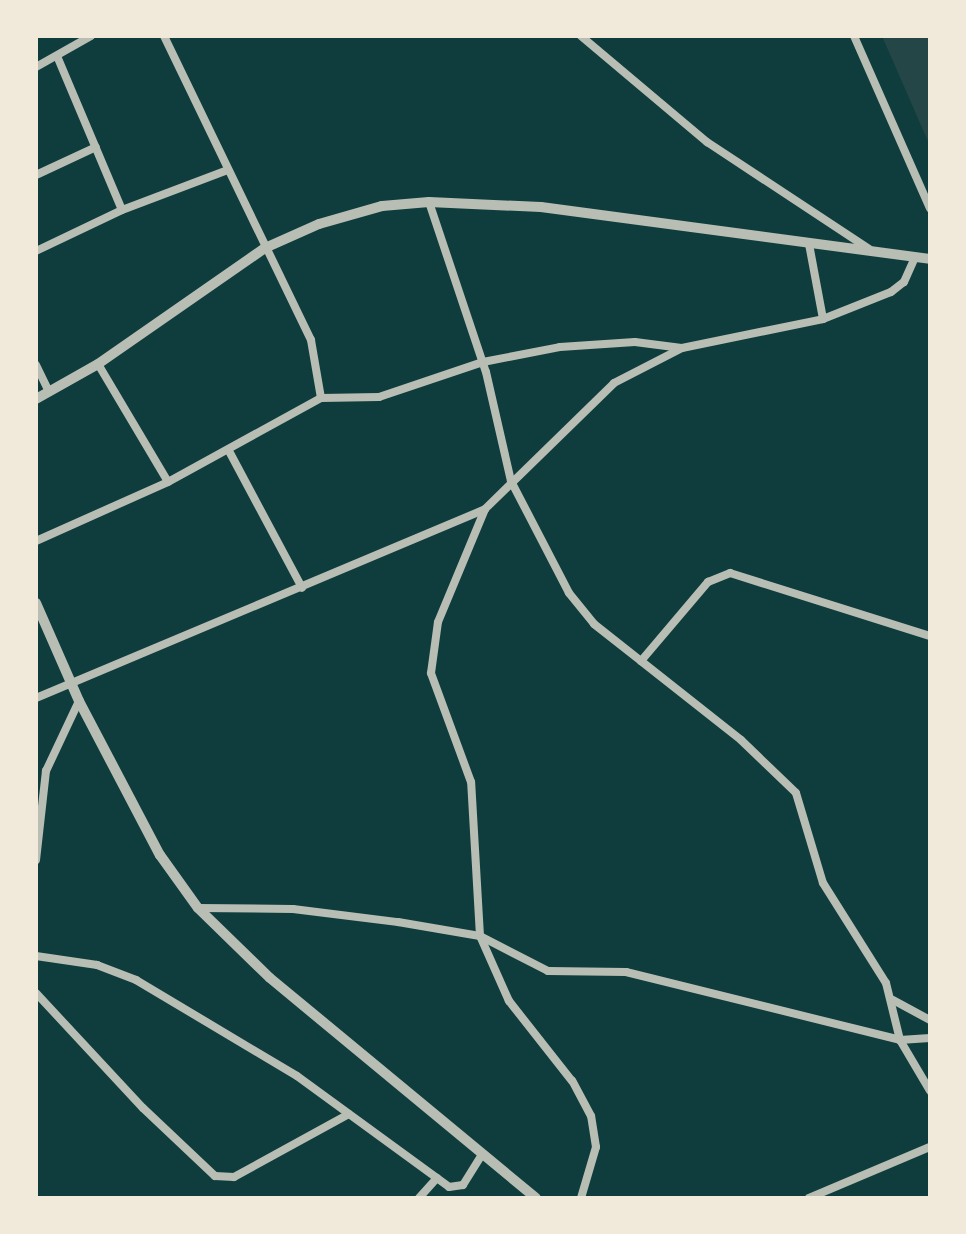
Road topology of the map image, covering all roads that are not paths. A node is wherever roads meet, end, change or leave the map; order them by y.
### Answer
1 (91, 36) edge
2 (164, 36) edge
3 (854, 36) edge
4 (585, 37) edge
5 (57, 56) junction
6 (36, 67) edge
7 (96, 147) junction
8 (228, 170) junction
9 (36, 175) edge
10 (429, 202) junction
11 (930, 208) edge
12 (122, 210) junction
13 (809, 244) junction
14 (265, 248) junction
15 (36, 251) edge
16 (872, 251) junction
17 (915, 257) junction
18 (930, 259) edge
19 (823, 319) junction
20 (682, 348) junction
21 (483, 362) junction
22 (98, 364) junction
23 (36, 365) edge
24 (48, 390) junction
25 (321, 398) junction
26 (36, 399) edge
27 (229, 451) junction
28 (511, 481) junction
29 (168, 482) junction
30 (485, 509) junction
31 (36, 541) edge
32 (302, 588) junction
33 (36, 603) edge
34 (930, 636) edge
35 (641, 661) junction
36 (71, 684) junction
37 (36, 698) edge
38 (79, 701) junction
39 (36, 858) edge
40 (198, 908) junction
41 (480, 936) junction
42 (36, 956) edge
43 (36, 993) edge
44 (893, 1000) junction
45 (930, 1020) edge
46 (930, 1038) edge
47 (900, 1040) junction
48 (930, 1091) edge
49 (349, 1114) junction
50 (930, 1147) edge
51 (482, 1154) junction
52 (437, 1178) junction
53 (419, 1198) edge
54 (536, 1198) edge
55 (581, 1198) edge
56 (809, 1198) edge

1 - 5 street
2 - 8 street
3 - 11 street
4 - 16 street
5 - 6 street
5 - 7 street
7 - 9 street
7 - 12 street
8 - 12 street
8 - 14 street
10 - 13 street
10 - 14 street
10 - 21 street
12 - 15 street
13 - 16 street
13 - 19 street
14 - 22 street
14 - 25 street
16 - 17 street
17 - 18 street
17 - 19 street
19 - 20 street
20 - 21 street
20 - 28 street
21 - 25 street
21 - 28 street
22 - 24 street
22 - 29 street
23 - 24 street
24 - 26 street
25 - 27 street
27 - 29 street
27 - 32 street
28 - 30 street
28 - 35 street
29 - 31 street
30 - 32 street
30 - 41 street
32 - 36 street
33 - 36 street
34 - 35 street
35 - 44 street
36 - 37 street
36 - 38 street
38 - 39 street
38 - 40 street
40 - 41 street
40 - 51 street
41 - 47 street
41 - 55 street
42 - 49 street
43 - 49 street
44 - 45 street
44 - 47 street
46 - 47 street
47 - 48 street
49 - 52 street
50 - 56 street
51 - 52 street
51 - 54 street
52 - 53 street

